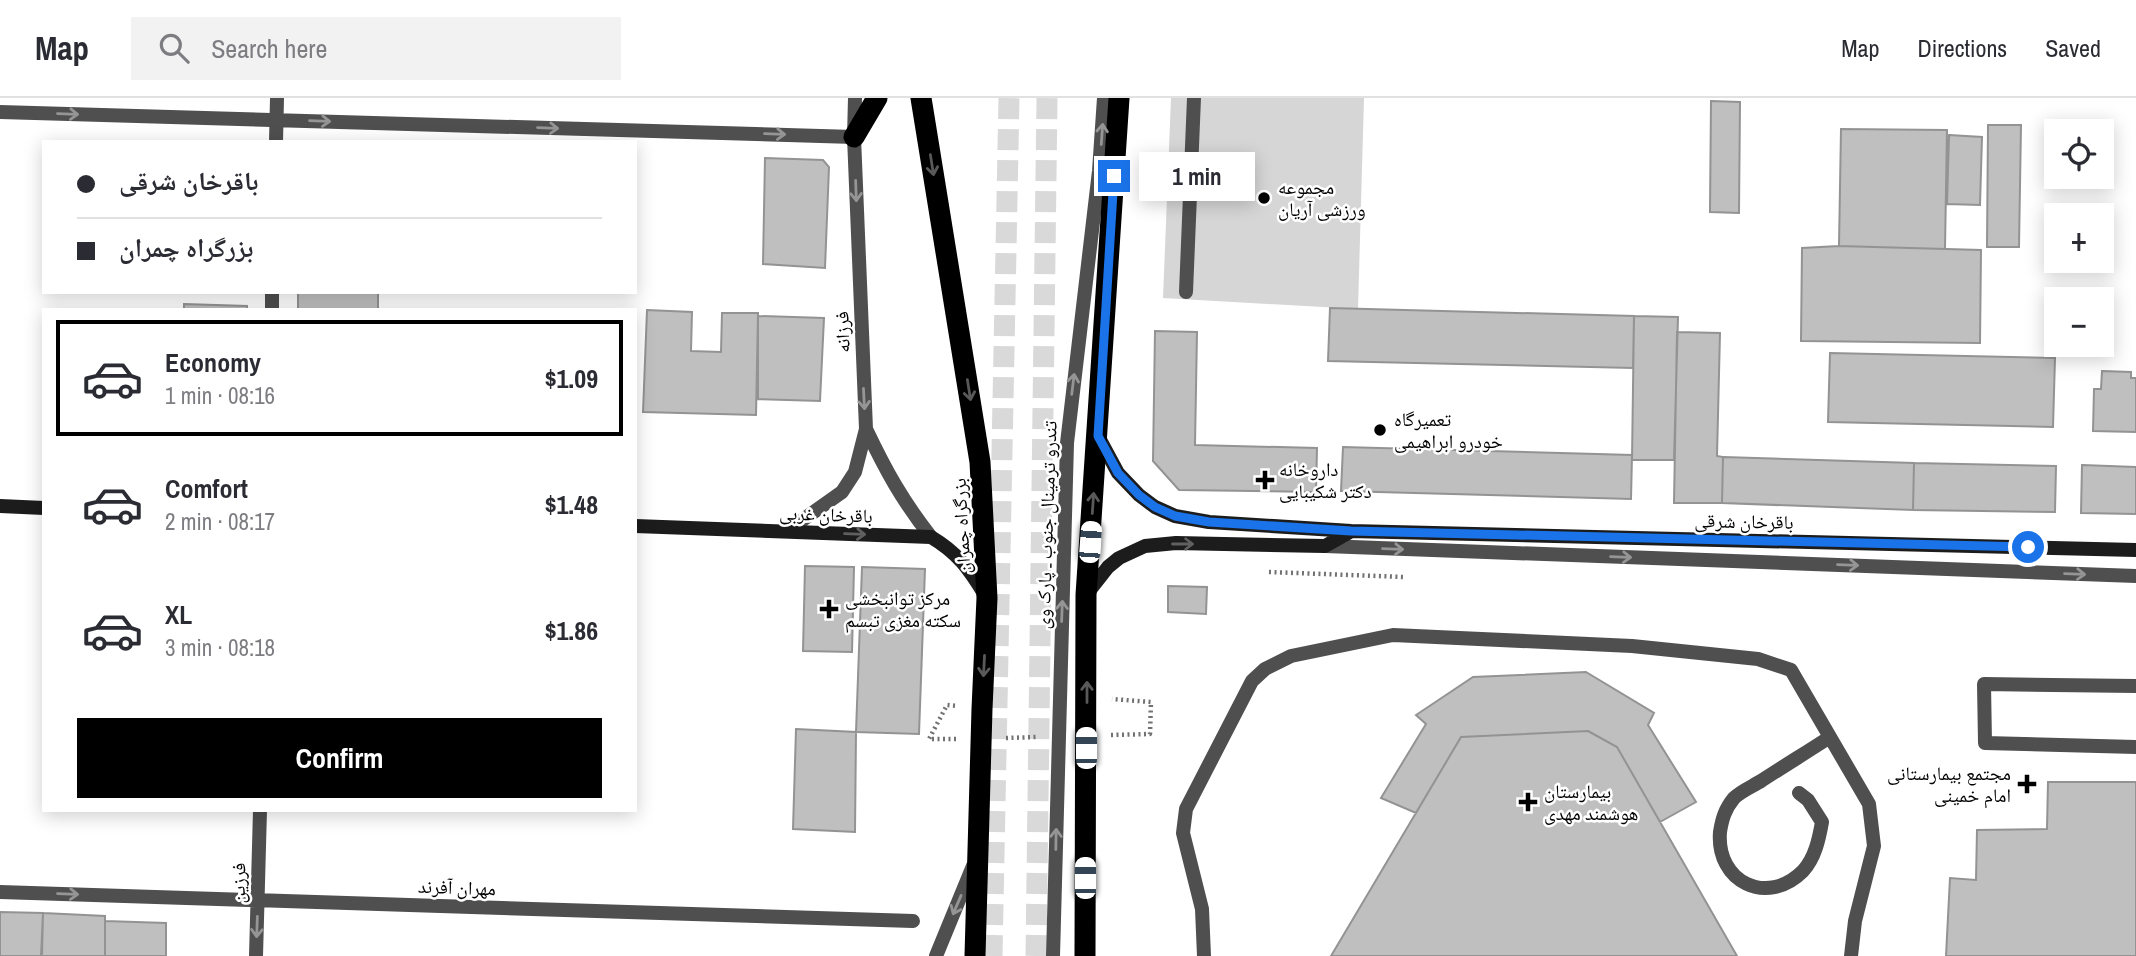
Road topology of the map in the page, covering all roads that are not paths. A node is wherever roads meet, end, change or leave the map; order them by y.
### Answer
1 (277, 98) edge
2 (855, 98) edge
3 (877, 98) edge
4 (921, 98) edge
5 (1104, 98) edge
6 (1119, 98) edge
7 (1194, 98) edge
8 (0, 112) edge
9 (276, 120) junction
10 (854, 136) junction
11 (276, 140) edge
12 (1186, 292) dead end
13 (866, 429) junction
14 (1098, 436) junction
15 (0, 506) edge
16 (42, 508) edge
17 (637, 526) edge
18 (787, 531) junction
19 (1351, 531) junction
20 (931, 537) junction
21 (1325, 546) junction
22 (2136, 550) edge
23 (2136, 576) edge
24 (1086, 595) junction
25 (987, 598) junction
26 (2136, 686) edge
27 (1830, 737) junction
28 (2136, 747) edge
29 (1799, 793) dead end
30 (260, 812) edge
31 (978, 855) junction
32 (0, 892) edge
33 (257, 900) junction
34 (913, 921) dead end
35 (256, 956) edge
36 (936, 956) edge
37 (975, 956) edge
38 (1053, 956) edge
39 (1085, 956) edge
40 (1204, 956) edge
41 (1851, 956) edge

1 - 9 street
2 - 10 street, فرزانه
3 - 10 highway
4 -> 25 highway, بزرگراه چمران
38 -> 5 street, تندرو ترمینال جنوب ـ پارک وی
6 - 14 highway
7 - 12 street
8 -> 9 street
9 -> 10 street
9 - 11 street
10 -> 13 street, فرزانه
13 - 18 street, فرزانه
13 - 20 street
14 - 19 street, باقرخان شرقی
24 -> 14 highway
15 - 16 street
17 - 18 street, باقرخان غربی
18 -> 20 street, باقرخان غربی
19 - 21 street
19 - 22 street, باقرخان شرقی
20 - 25 street
21 -> 23 street
24 -> 21 street
39 -> 24 highway
25 -> 31 highway, بزرگراه چمران
26 - 28 street
27 - 29 street
27 - 40 street
27 - 41 street
30 - 33 street, فرزین
31 -> 36 street
31 - 37 highway, بزرگراه چمران
32 -> 33 street, مهران آفرند
33 - 34 street, مهران آفرند
33 -> 35 street, فرزین

